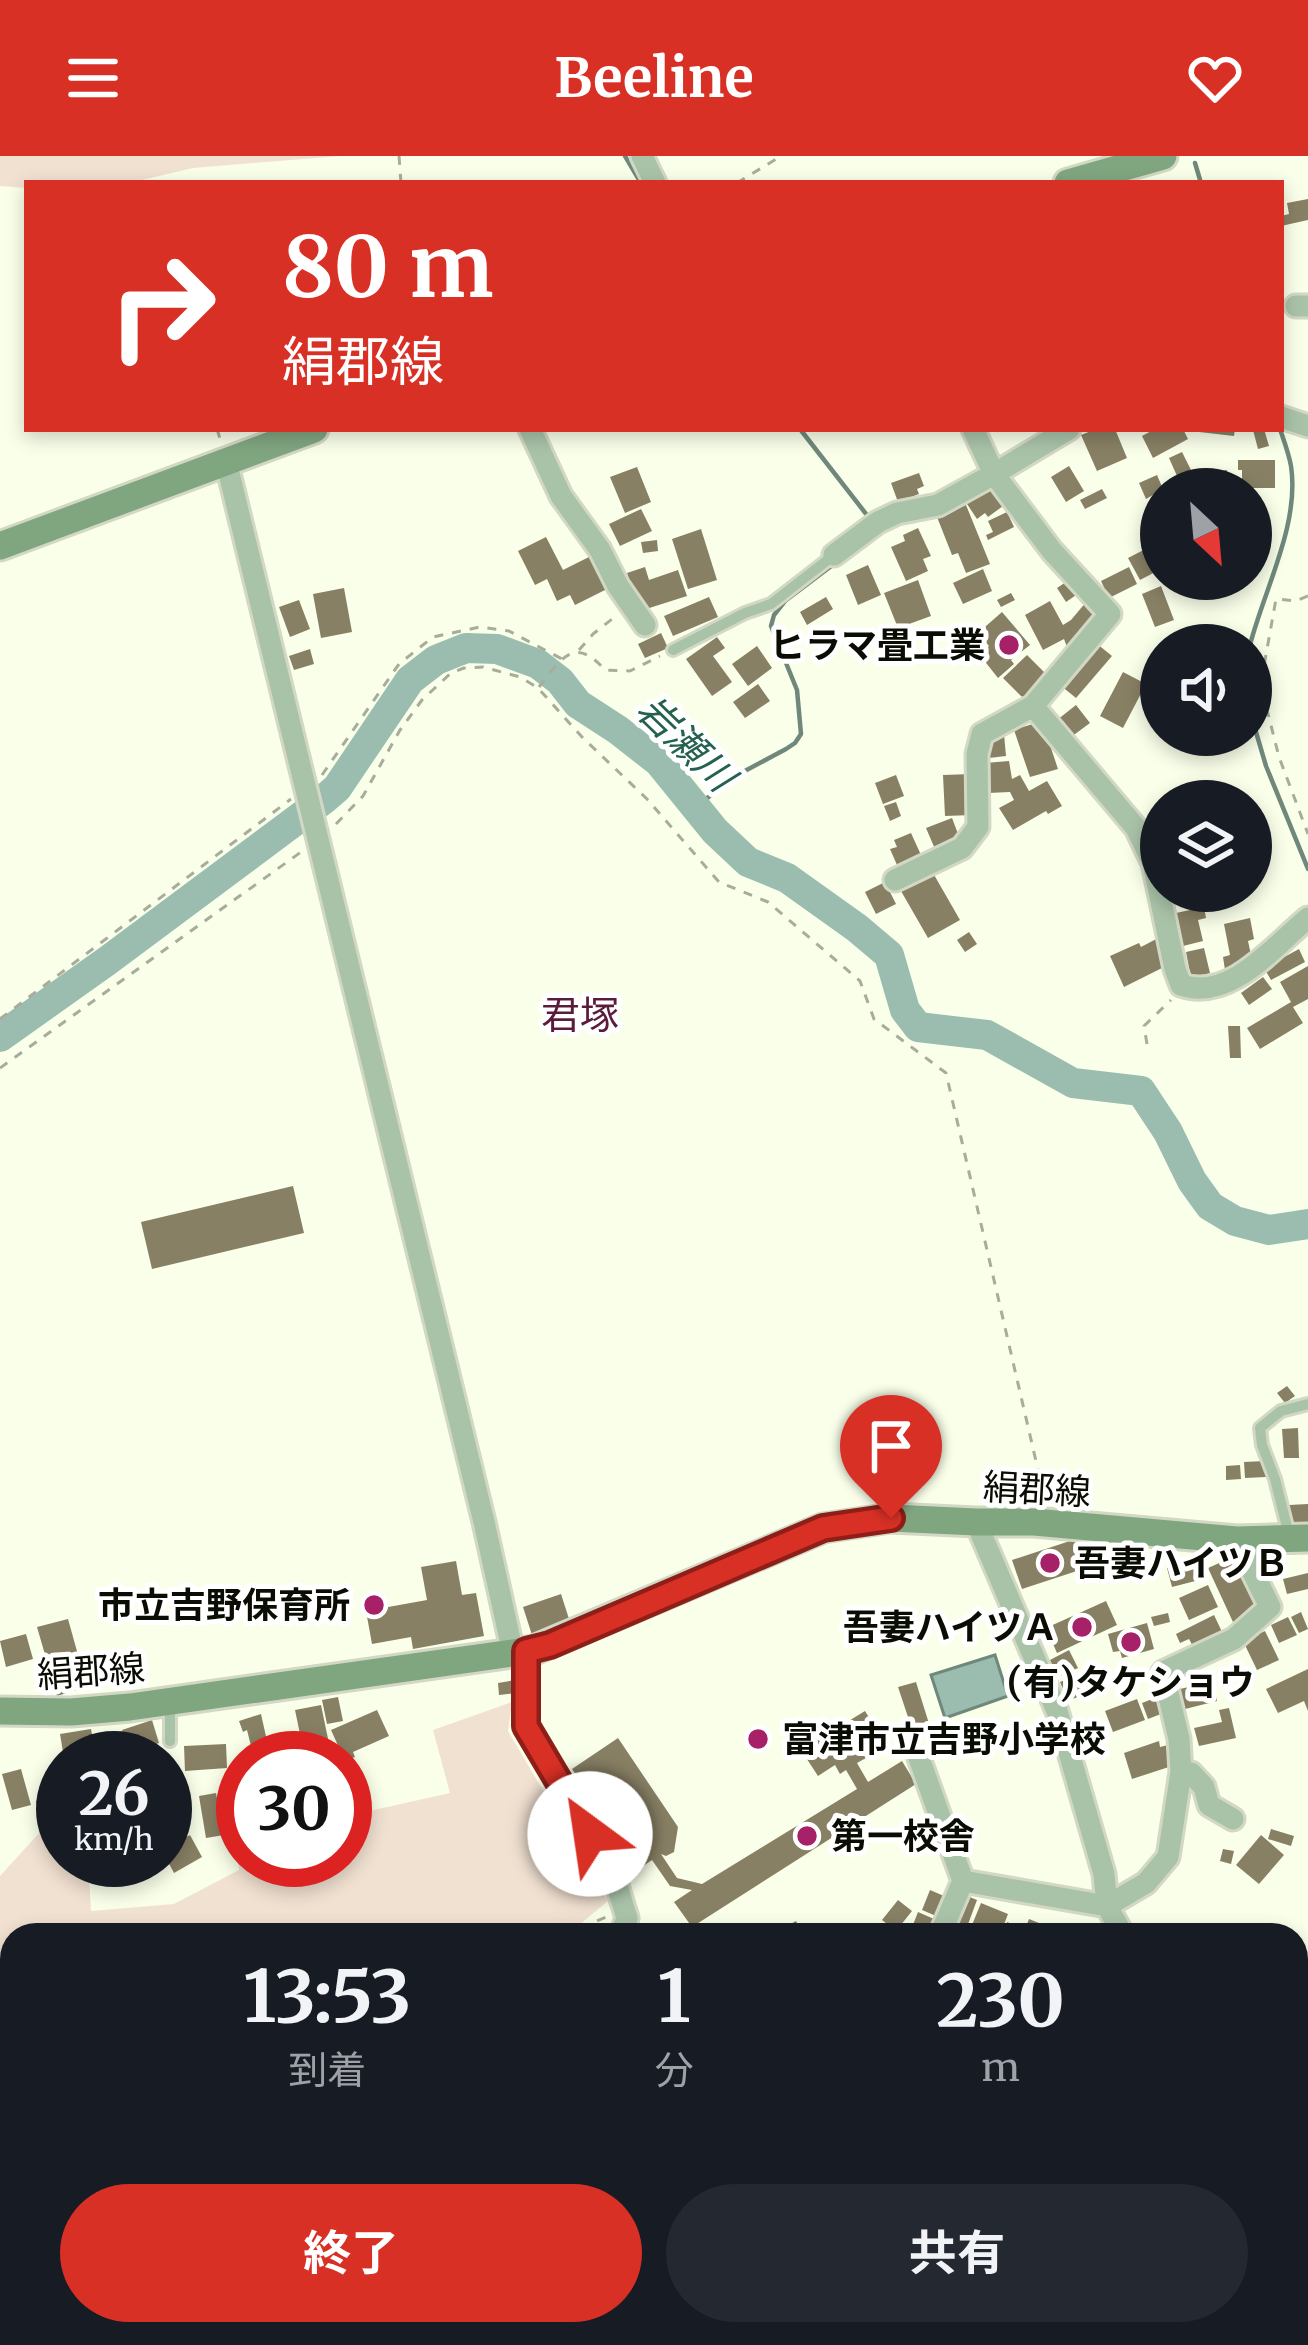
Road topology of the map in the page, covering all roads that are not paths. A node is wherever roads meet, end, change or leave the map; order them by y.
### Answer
1 (1163, 156) edge
2 (1079, 180) edge
3 (306, 432) edge
4 (531, 432) edge
5 (974, 432) edge
6 (1064, 432) edge
7 (226, 461) junction
8 (994, 474) junction
9 (0, 546) edge
10 (834, 555) joint
11 (645, 625) dead end
12 (673, 650) road end
13 (1034, 706) junction
14 (895, 880) dead end
15 (1308, 918) edge
16 (1308, 1404) edge
17 (976, 1522) junction
18 (1299, 1538) edge
19 (1237, 1540) junction
20 (519, 1652) junction
21 (170, 1701) junction
22 (0, 1712) edge
23 (170, 1731) edge
24 (919, 1759) dead end
25 (1181, 1772) junction
26 (1233, 1819) dead end
27 (963, 1881) junction
28 (1107, 1906) junction
29 (625, 1923) edge
30 (945, 1923) edge
31 (1117, 1923) edge

1 - 2 main road
3 - 7 main road
4 - 11 street
5 - 8 street
6 - 8 street
7 - 9 main road
7 - 20 street
8 - 10 street
8 - 13 street
10 - 12 lane
13 - 14 street
13 - 15 street
16 - 18 lane
17 - 19 main road, 絹郡線
17 - 20 main road, 絹郡線
17 - 28 street
18 - 19 main road, 絹郡線
19 - 25 street
20 - 21 main road, 絹郡線
20 - 29 street
21 - 22 main road, 絹郡線
21 - 23 lane
24 - 27 street
25 - 26 street
25 - 28 street
27 - 28 street
27 - 30 street
28 - 31 street

